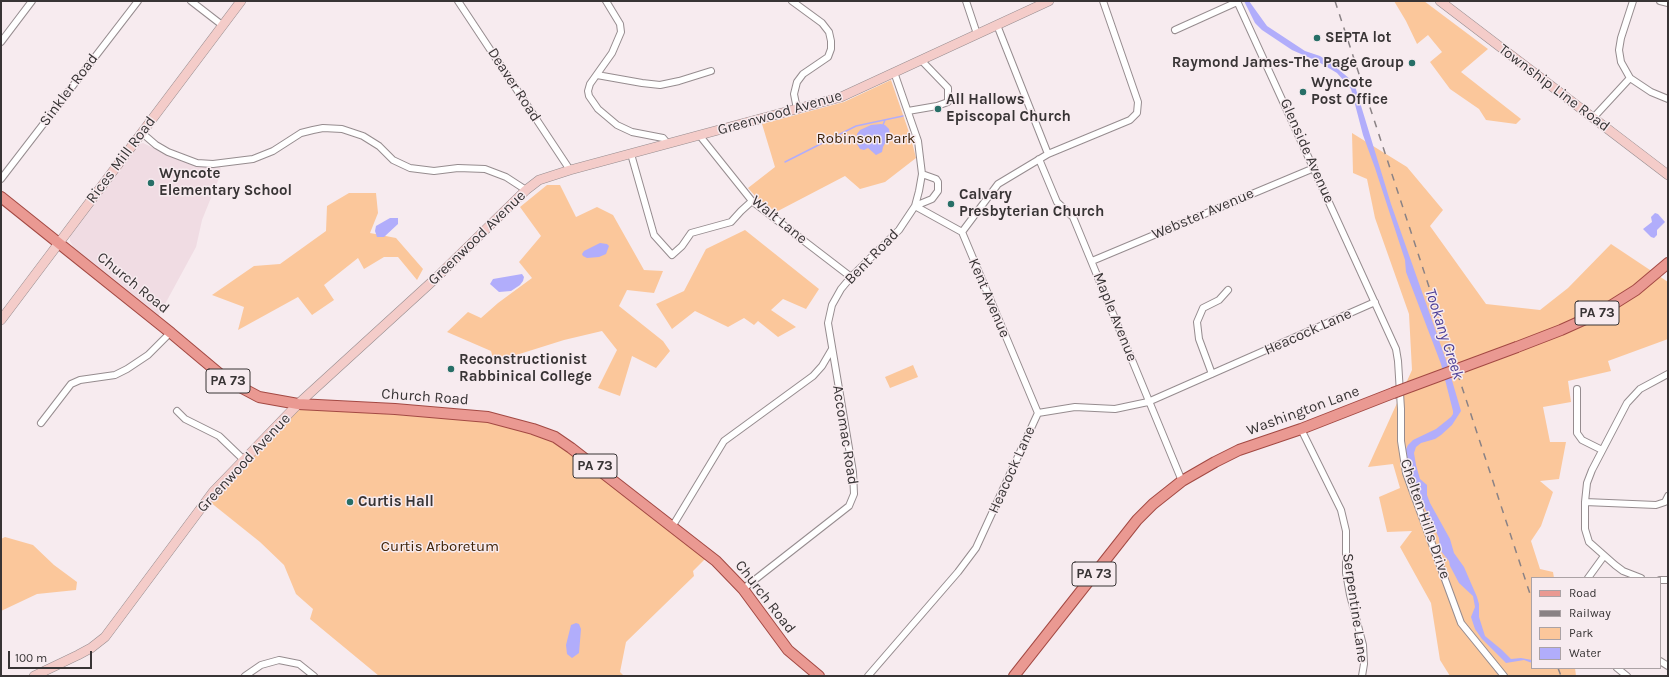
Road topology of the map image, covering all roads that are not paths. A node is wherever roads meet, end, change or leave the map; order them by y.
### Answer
1 (32, 1) edge
2 (138, 1) edge
3 (191, 1) edge
4 (241, 1) edge
5 (458, 1) edge
6 (606, 1) edge
7 (792, 1) edge
8 (966, 1) edge
9 (1049, 1) edge
10 (1103, 1) edge
11 (1237, 1) edge
12 (1440, 1) edge
13 (1633, 1) edge
14 (1660, 1) edge
15 (1668, 3) edge
16 (222, 25) junction
17 (998, 25) junction
18 (1175, 30) dead end
19 (977, 34) junction
20 (1, 42) edge
21 (921, 60) junction
22 (711, 71) dead end
23 (894, 72) junction
24 (597, 75) junction
25 (1630, 78) junction
26 (1668, 99) edge
27 (797, 109) junction
28 (908, 111) junction
29 (1594, 117) junction
30 (142, 133) junction
31 (700, 136) junction
32 (668, 144) junction
33 (632, 154) junction
34 (1048, 154) junction
35 (1039, 159) junction
36 (1314, 168) junction
37 (570, 170) junction
38 (922, 174) junction
39 (1668, 175) edge
40 (1, 179) edge
41 (526, 190) junction
42 (1, 197) edge
43 (752, 201) junction
44 (915, 206) junction
45 (962, 232) junction
46 (58, 243) junction
47 (1092, 261) junction
48 (1668, 263) edge
49 (851, 277) junction
50 (1228, 290) dead end
51 (1375, 302) junction
52 (1, 320) edge
53 (170, 332) junction
54 (832, 348) junction
55 (1212, 374) junction
56 (1668, 374) edge
57 (1577, 389) dead end
58 (1148, 402) junction
59 (298, 404) junction
60 (177, 411) dead end
61 (1038, 413) junction
62 (40, 423) dead end
63 (1301, 429) junction
64 (1602, 450) junction
65 (244, 460) junction
66 (1182, 481) junction
67 (1668, 496) edge
68 (1585, 502) junction
69 (672, 527) junction
70 (1604, 556) junction
71 (1589, 577) edge
72 (1638, 577) edge
73 (742, 589) junction
74 (1618, 669) edge
75 (44, 674) edge
76 (34, 676) edge
77 (245, 676) edge
78 (314, 676) edge
79 (819, 676) edge
80 (868, 676) edge
81 (1014, 676) edge
82 (1362, 676) edge
83 (1504, 676) edge
84 (1627, 676) edge

1 - 20 street
2 - 40 street, Sinkler Road
3 - 16 street
4 - 16 main road, Rices Mill Road
5 - 37 street, Deaver Road
6 - 24 street
7 - 27 street
8 - 19 street
9 - 17 main road, Greenwood Avenue
10 - 34 street
11 - 18 street
11 - 36 street, Glenside Avenue
12 - 29 main road, Township Line Road
13 - 25 street
14 - 15 street
16 - 30 main road, Rices Mill Road
17 - 19 main road, Greenwood Avenue
17 - 34 street
19 - 21 main road, Greenwood Avenue
21 - 23 main road, Greenwood Avenue
21 - 28 street
22 - 24 street
23 - 27 main road, Greenwood Avenue
23 - 28 street, Bent Road
24 - 32 street
25 - 26 street
25 - 29 street
27 - 31 main road, Greenwood Avenue
28 - 38 street, Bent Road
29 - 39 main road, Township Line Road
30 - 41 street
30 - 46 main road, Rices Mill Road
31 - 32 main road, Greenwood Avenue
31 - 43 street, Walt Lane
32 - 33 main road, Greenwood Avenue
33 - 37 main road, Greenwood Avenue
33 - 43 street
34 - 35 street
35 - 45 street
35 - 47 street, Maple Avenue
36 - 47 street, Webster Avenue
36 - 51 street, Glenside Avenue
37 - 41 main road, Greenwood Avenue
38 - 44 street, Bent Road
38 - 44 street
41 - 59 main road, Greenwood Avenue
42 - 46 main road, Church Road / PA 73
43 - 49 street, Walt Lane
44 - 45 street
44 - 49 street, Bent Road
45 - 61 street, Kent Avenue
46 - 52 main road, Rices Mill Road
46 - 53 main road, Church Road / PA 73
47 - 58 street, Maple Avenue
48 - 63 main road, Washington Lane / PA 73, bridge
49 - 54 street, Bent Road
50 - 55 street
51 - 55 street, Heacock Lane
51 - 83 street, Chelten Hills Drive
53 - 59 main road, Church Road / PA 73
53 - 62 street
54 - 69 street
54 - 73 street, Accomac Road
55 - 58 street, Heacock Lane
56 - 64 street
57 - 64 street
58 - 61 street, Heacock Lane
58 - 66 street, Maple Avenue
59 - 65 main road, Greenwood Avenue
59 - 69 main road, Church Road / PA 73
60 - 65 street
61 - 80 street, Heacock Lane
63 - 66 main road, Washington Lane / PA 73
63 - 82 street, Serpentine Lane
64 - 68 street
65 - 75 main road, Greenwood Avenue
66 - 81 main road, Washington Lane / PA 73
67 - 68 street
68 - 70 street
69 - 73 main road, Church Road / PA 73
70 - 71 street
70 - 72 street
73 - 79 main road, Church Road / PA 73
74 - 84 street
75 - 76 main road, Greenwood Avenue
77 - 78 street

